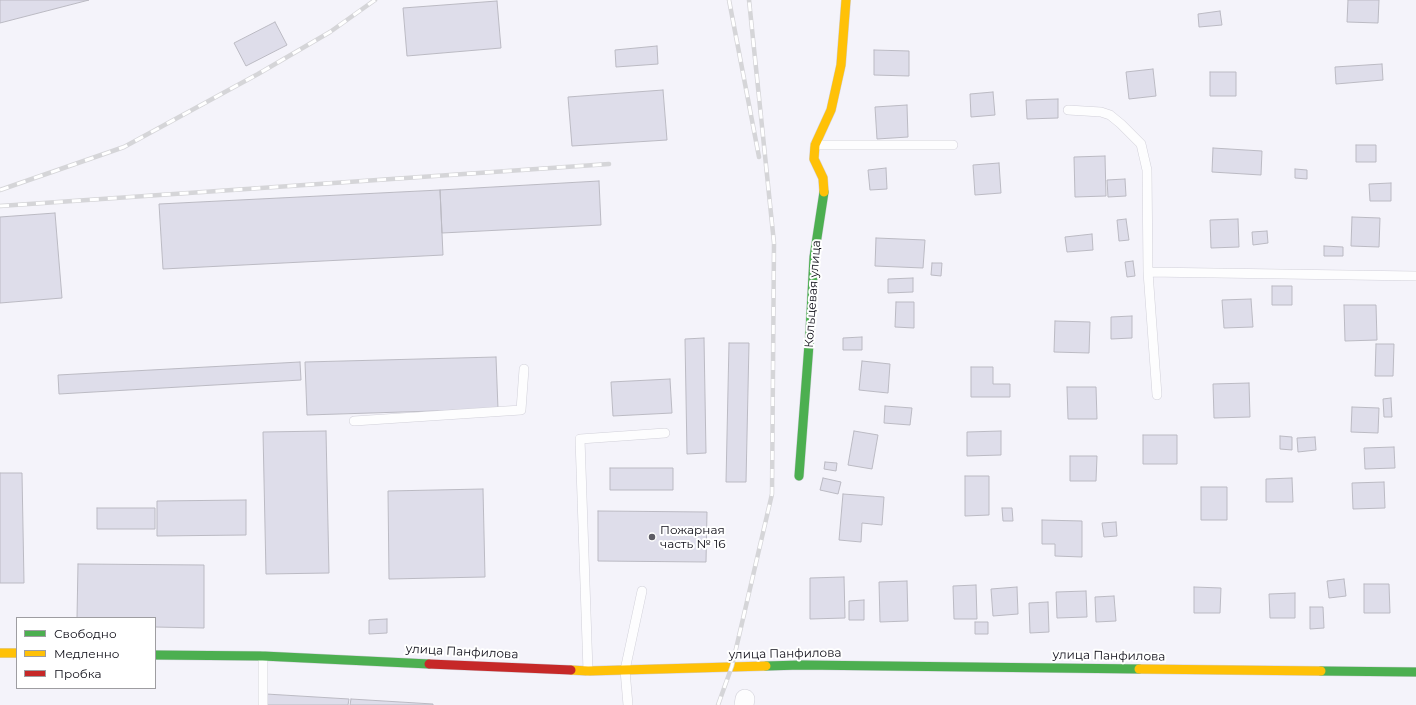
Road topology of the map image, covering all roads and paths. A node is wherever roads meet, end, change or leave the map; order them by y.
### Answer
1 (846, 0) edge
2 (1068, 110) dead end
3 (815, 145) junction
4 (954, 145) dead end
5 (1148, 272) junction
6 (1416, 276) edge
7 (524, 369) dead end
8 (1158, 395) dead end
9 (354, 422) dead end
10 (665, 433) dead end
11 (798, 476) dead end
12 (642, 591) dead end
13 (0, 654) edge
14 (16, 654) edge
15 (156, 655) edge
16 (263, 656) junction
17 (625, 670) junction
18 (588, 671) junction
19 (1416, 672) edge
20 (263, 705) edge
21 (628, 705) edge

1 - 3 main road, Кольцевая улица
2 - 5 lane
3 - 4 lane
3 - 11 main road, Кольцевая улица
5 - 6 lane
5 - 8 lane
7 - 9 lane
10 - 18 lane
12 - 17 lane
13 - 14 main road
15 - 16 main road, улица Панфилова
16 - 18 main road, улица Панфилова
16 - 20 lane
17 - 18 main road, улица Панфилова
17 - 19 main road, улица Панфилова
17 - 21 lane

